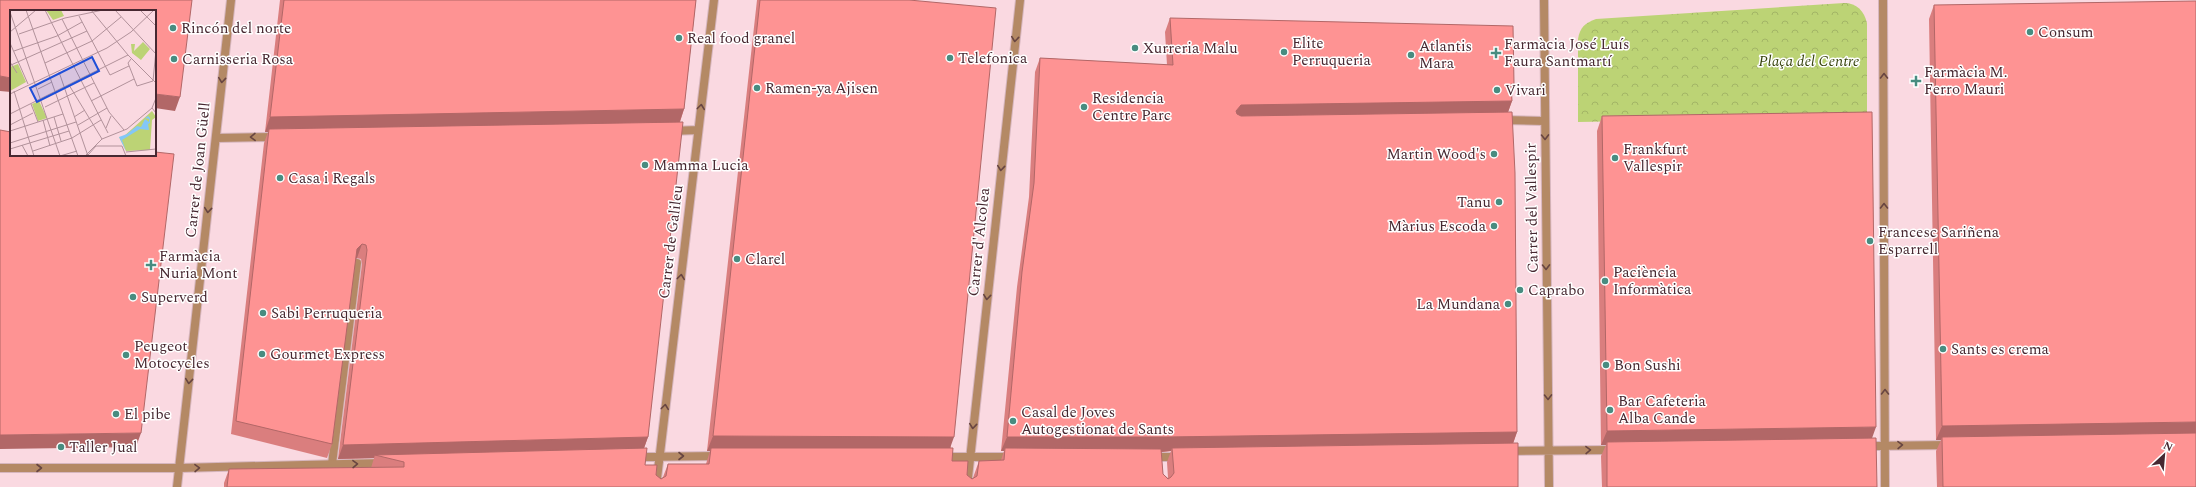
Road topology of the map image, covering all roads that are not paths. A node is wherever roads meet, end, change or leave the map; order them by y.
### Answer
1 (231, 0) edge
2 (714, 0) edge
3 (1020, 0) edge
4 (1544, 0) edge
5 (1883, 0) edge
6 (1493, 121) edge
7 (1544, 121) junction
8 (698, 130) junction
9 (666, 131) edge
10 (285, 136) edge
11 (216, 138) junction
12 (357, 263) edge
13 (1961, 445) edge
14 (1855, 446) edge
15 (1885, 446) junction
16 (1620, 450) edge
17 (1549, 451) junction
18 (1495, 452) edge
19 (660, 456) junction
20 (728, 456) edge
21 (626, 457) edge
22 (938, 457) edge
23 (970, 457) junction
24 (1021, 457) edge
25 (1146, 457) edge
26 (1161, 457) junction
27 (1185, 457) edge
28 (395, 463) edge
29 (332, 464) junction
30 (1161, 467) edge
31 (0, 468) edge
32 (179, 468) junction
33 (177, 487) edge
34 (656, 487) edge
35 (967, 487) edge
36 (1549, 487) edge
37 (1885, 487) edge

1 -> 11 street, Carrer de Joan Güell
8 -> 2 street, Carrer de Galileu
3 -> 23 street, Carrer d'Alcolea
4 - 7 street, Carrer del Vallespir
15 -> 5 street
6 - 7 street
7 -> 17 street, Carrer del Vallespir
8 - 9 street
19 -> 8 street, Carrer de Galileu
10 -> 11 street
11 -> 32 street, Carrer de Joan Güell
12 - 29 street
15 -> 13 street
14 - 15 street
15 - 37 street
17 -> 16 street
17 - 18 street
17 - 36 street, Carrer del Vallespir
19 -> 20 street
19 - 21 street
19 - 34 street, Carrer de Galileu
22 - 23 street
23 - 24 street
23 - 35 street, Carrer d'Alcolea
25 - 26 street
26 - 27 street
26 - 30 street
29 -> 28 street
32 -> 29 street
31 -> 32 street
32 - 33 street, Carrer de Joan Güell

